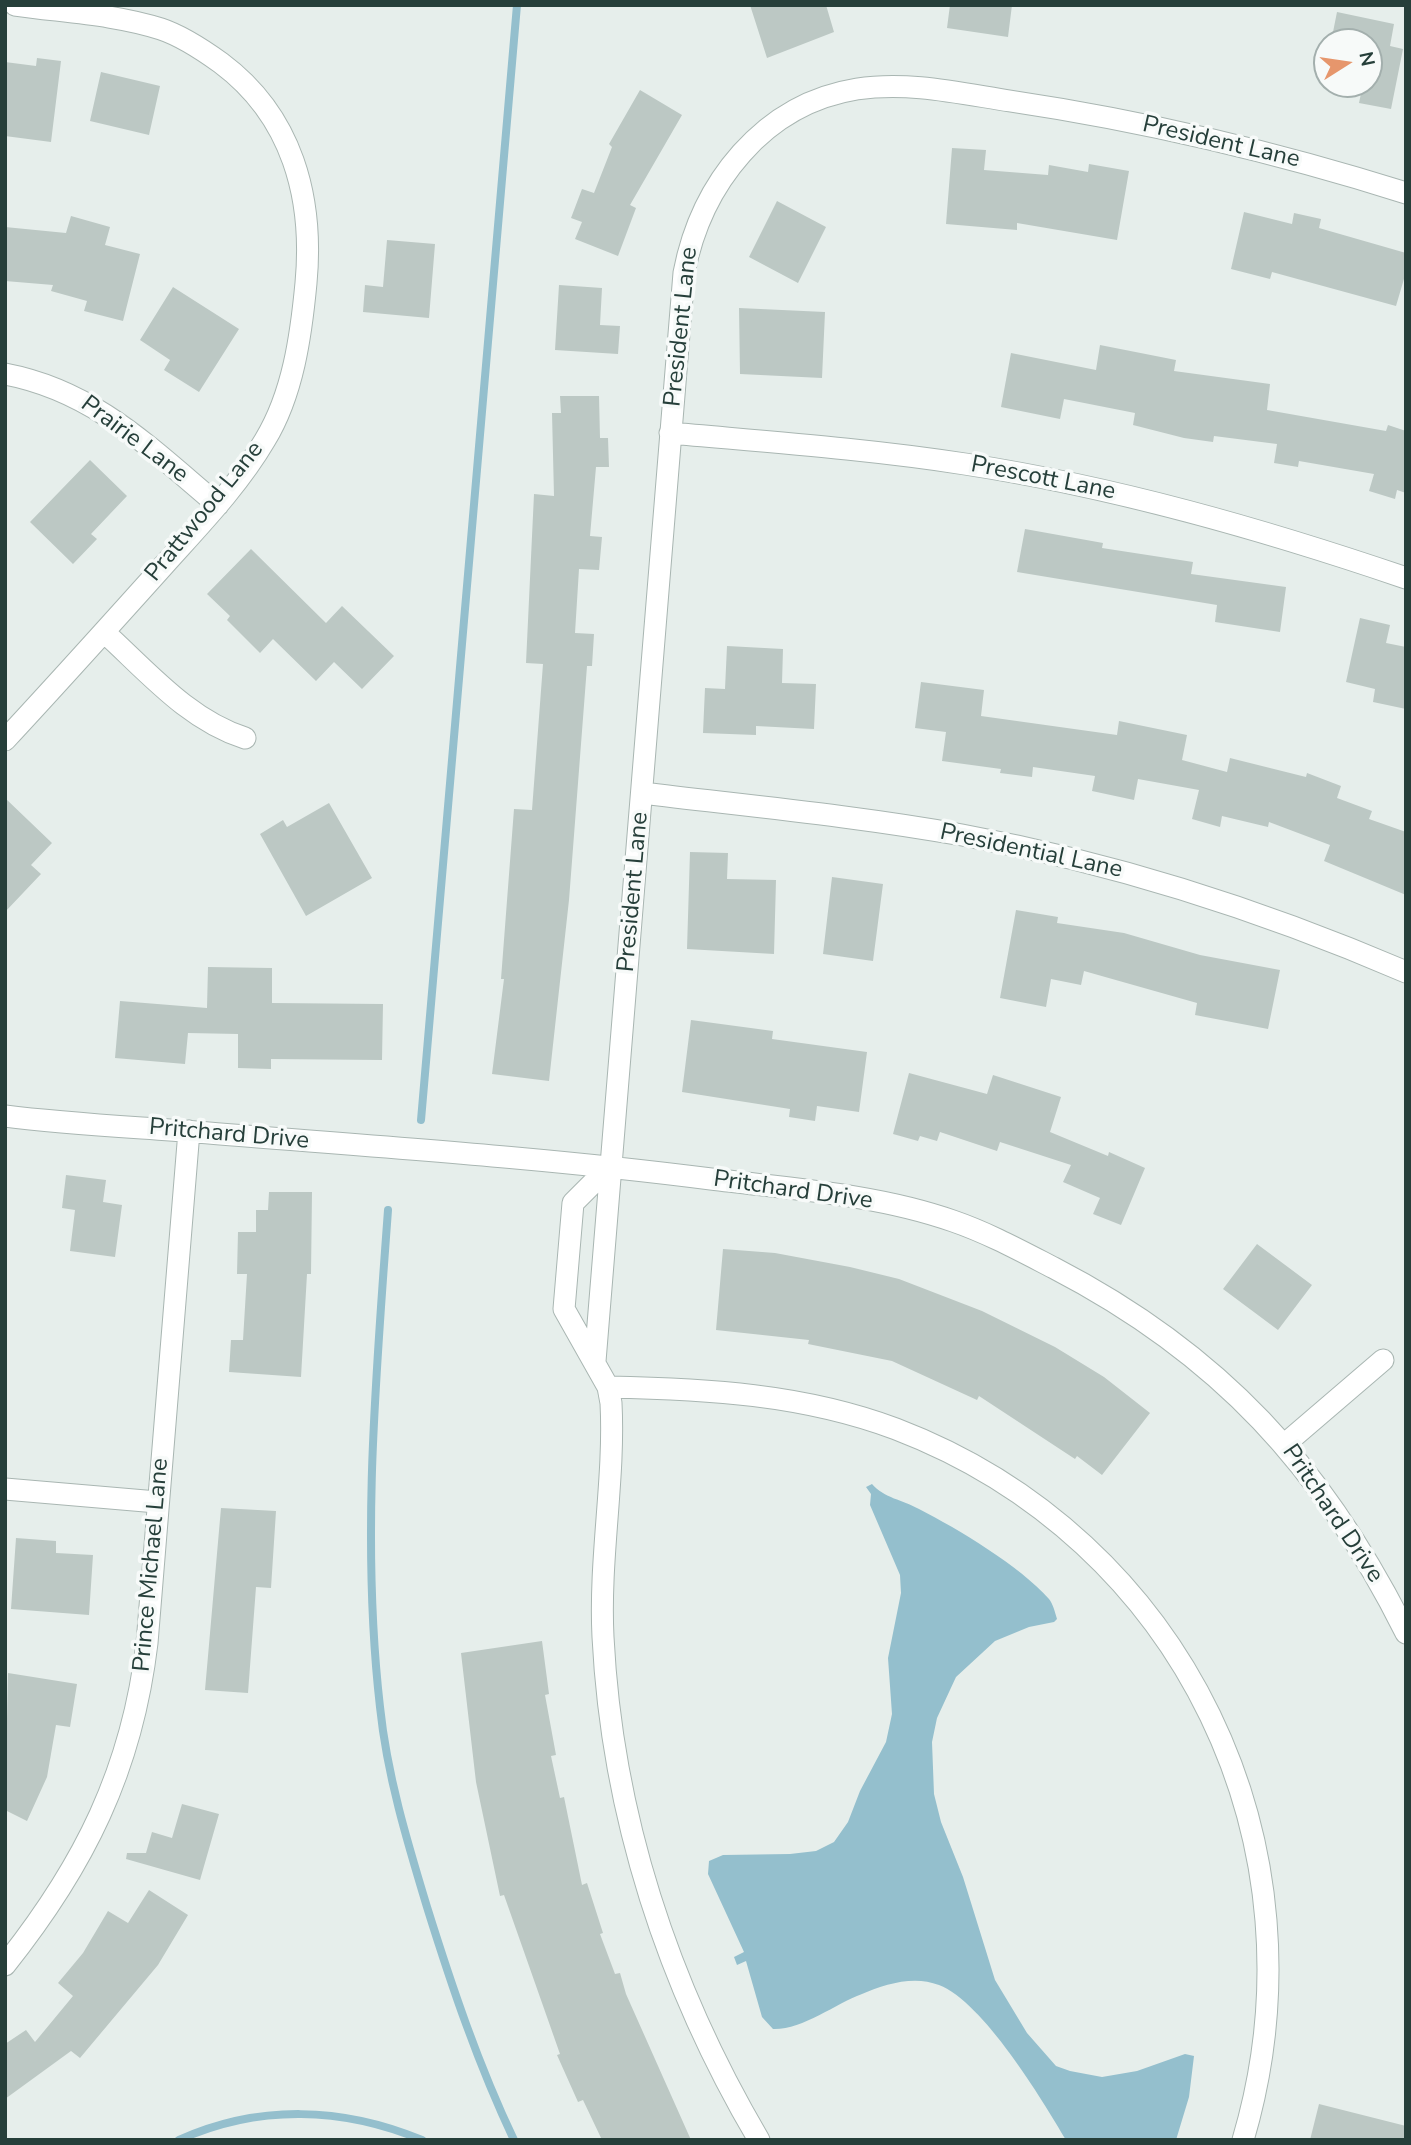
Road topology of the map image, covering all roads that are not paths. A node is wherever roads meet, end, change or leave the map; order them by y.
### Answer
1 (15, 5) edge
2 (1406, 193) edge
3 (5, 374) edge
4 (670, 433) junction
5 (218, 505) junction
6 (1406, 578) edge
7 (104, 632) junction
8 (244, 738) dead end
9 (5, 740) edge
10 (642, 793) junction
11 (1406, 972) edge
12 (5, 1116) edge
13 (189, 1131) junction
14 (610, 1166) junction
15 (1383, 1360) dead end
16 (594, 1361) junction
17 (608, 1387) junction
18 (1285, 1444) junction
19 (5, 1489) edge
20 (157, 1502) junction
21 (1406, 1633) edge
22 (5, 1965) edge
23 (759, 2140) edge
24 (1243, 2140) edge

1 - 5 street, Prattwood Lane
2 - 4 street, President Lane
3 - 5 street, Prairie Lane
4 - 6 street, Prescott Lane
4 - 10 street, President Lane
5 - 7 street, Prattwood Lane
7 - 8 street
7 - 9 street, Prattwood Lane
10 - 11 street, Presidential Lane
10 - 14 street, President Lane
12 - 13 street, Pritchard Drive
13 - 14 street, Pritchard Drive
13 - 20 street, Prince Michael Lane
14 - 16 street, President Lane
14 - 16 street
14 - 18 street, Pritchard Drive
15 - 18 street
16 - 17 street
17 - 23 street
17 - 24 street
18 - 21 street, Pritchard Drive
19 - 20 street
20 - 22 street, Prince Michael Lane

